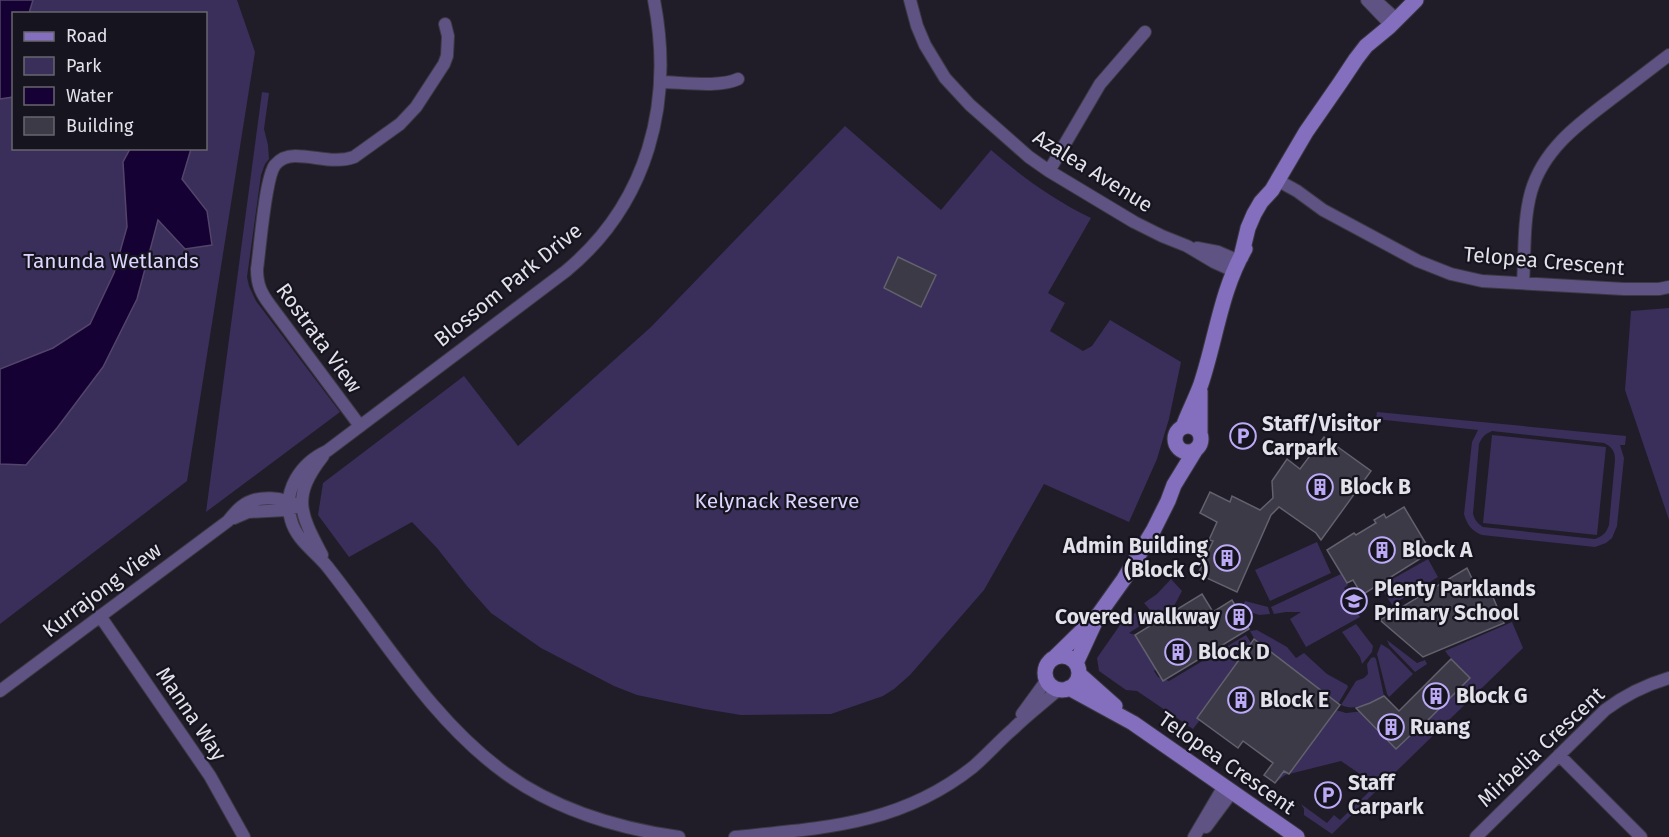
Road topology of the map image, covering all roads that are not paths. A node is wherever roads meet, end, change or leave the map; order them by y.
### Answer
1 (654, 0) edge
2 (910, 0) edge
3 (1367, 0) edge
4 (1375, 0) edge
5 (1416, 0) edge
6 (445, 24) dead end
7 (1392, 24) junction
8 (1145, 33) dead end
9 (1669, 56) edge
10 (738, 79) dead end
11 (660, 82) junction
12 (1049, 171) junction
13 (1274, 186) junction
14 (1238, 263) junction
15 (1523, 284) junction
16 (1669, 287) edge
17 (1200, 385) junction
18 (360, 426) junction
19 (1183, 427) junction
20 (1200, 434) junction
21 (1177, 446) junction
22 (1196, 449) junction
23 (1174, 484) junction
24 (294, 505) junction
25 (1099, 614) junction
26 (100, 616) junction
27 (1055, 657) junction
28 (1078, 668) junction
29 (1669, 678) edge
30 (1058, 686) junction
31 (0, 691) edge
32 (1133, 723) junction
33 (1559, 754) junction
34 (1228, 789) junction
35 (244, 837) edge
36 (678, 837) edge
37 (735, 837) edge
38 (1196, 837) edge
39 (1298, 837) edge
40 (1476, 837) edge
41 (1641, 837) edge

1 - 11 street, Blossom Park Drive
2 - 12 street, Azalea Avenue
3 - 7 street
4 - 7 street
5 - 7 street
6 - 18 street, Rostrata View
7 - 13 street
8 - 12 street
9 - 15 street
10 - 11 street
11 - 18 street, Blossom Park Drive
12 - 14 street, Azalea Avenue
13 - 14 street
13 - 15 street, Telopea Crescent
14 - 17 street
15 - 16 street, Telopea Crescent
17 - 19 street
17 - 20 street
18 - 24 street, Blossom Park Drive
19 - 20 street
19 - 21 street
20 - 22 street
21 - 22 street
21 - 23 street
22 - 23 street
23 - 25 street
24 - 26 street, Kurrajong View
24 - 36 street
25 - 27 street
25 - 28 street
26 - 31 street, Kurrajong View
26 - 35 street, Manna Way
27 - 28 street
27 - 30 street
28 - 30 street
28 - 32 street, Telopea Crescent
29 - 33 street, Mirbelia Crescent
30 - 32 street, Telopea Crescent
30 - 37 street
32 - 34 street, Telopea Crescent
33 - 40 street, Mirbelia Crescent
33 - 41 street
34 - 38 street
34 - 39 street, Telopea Crescent

